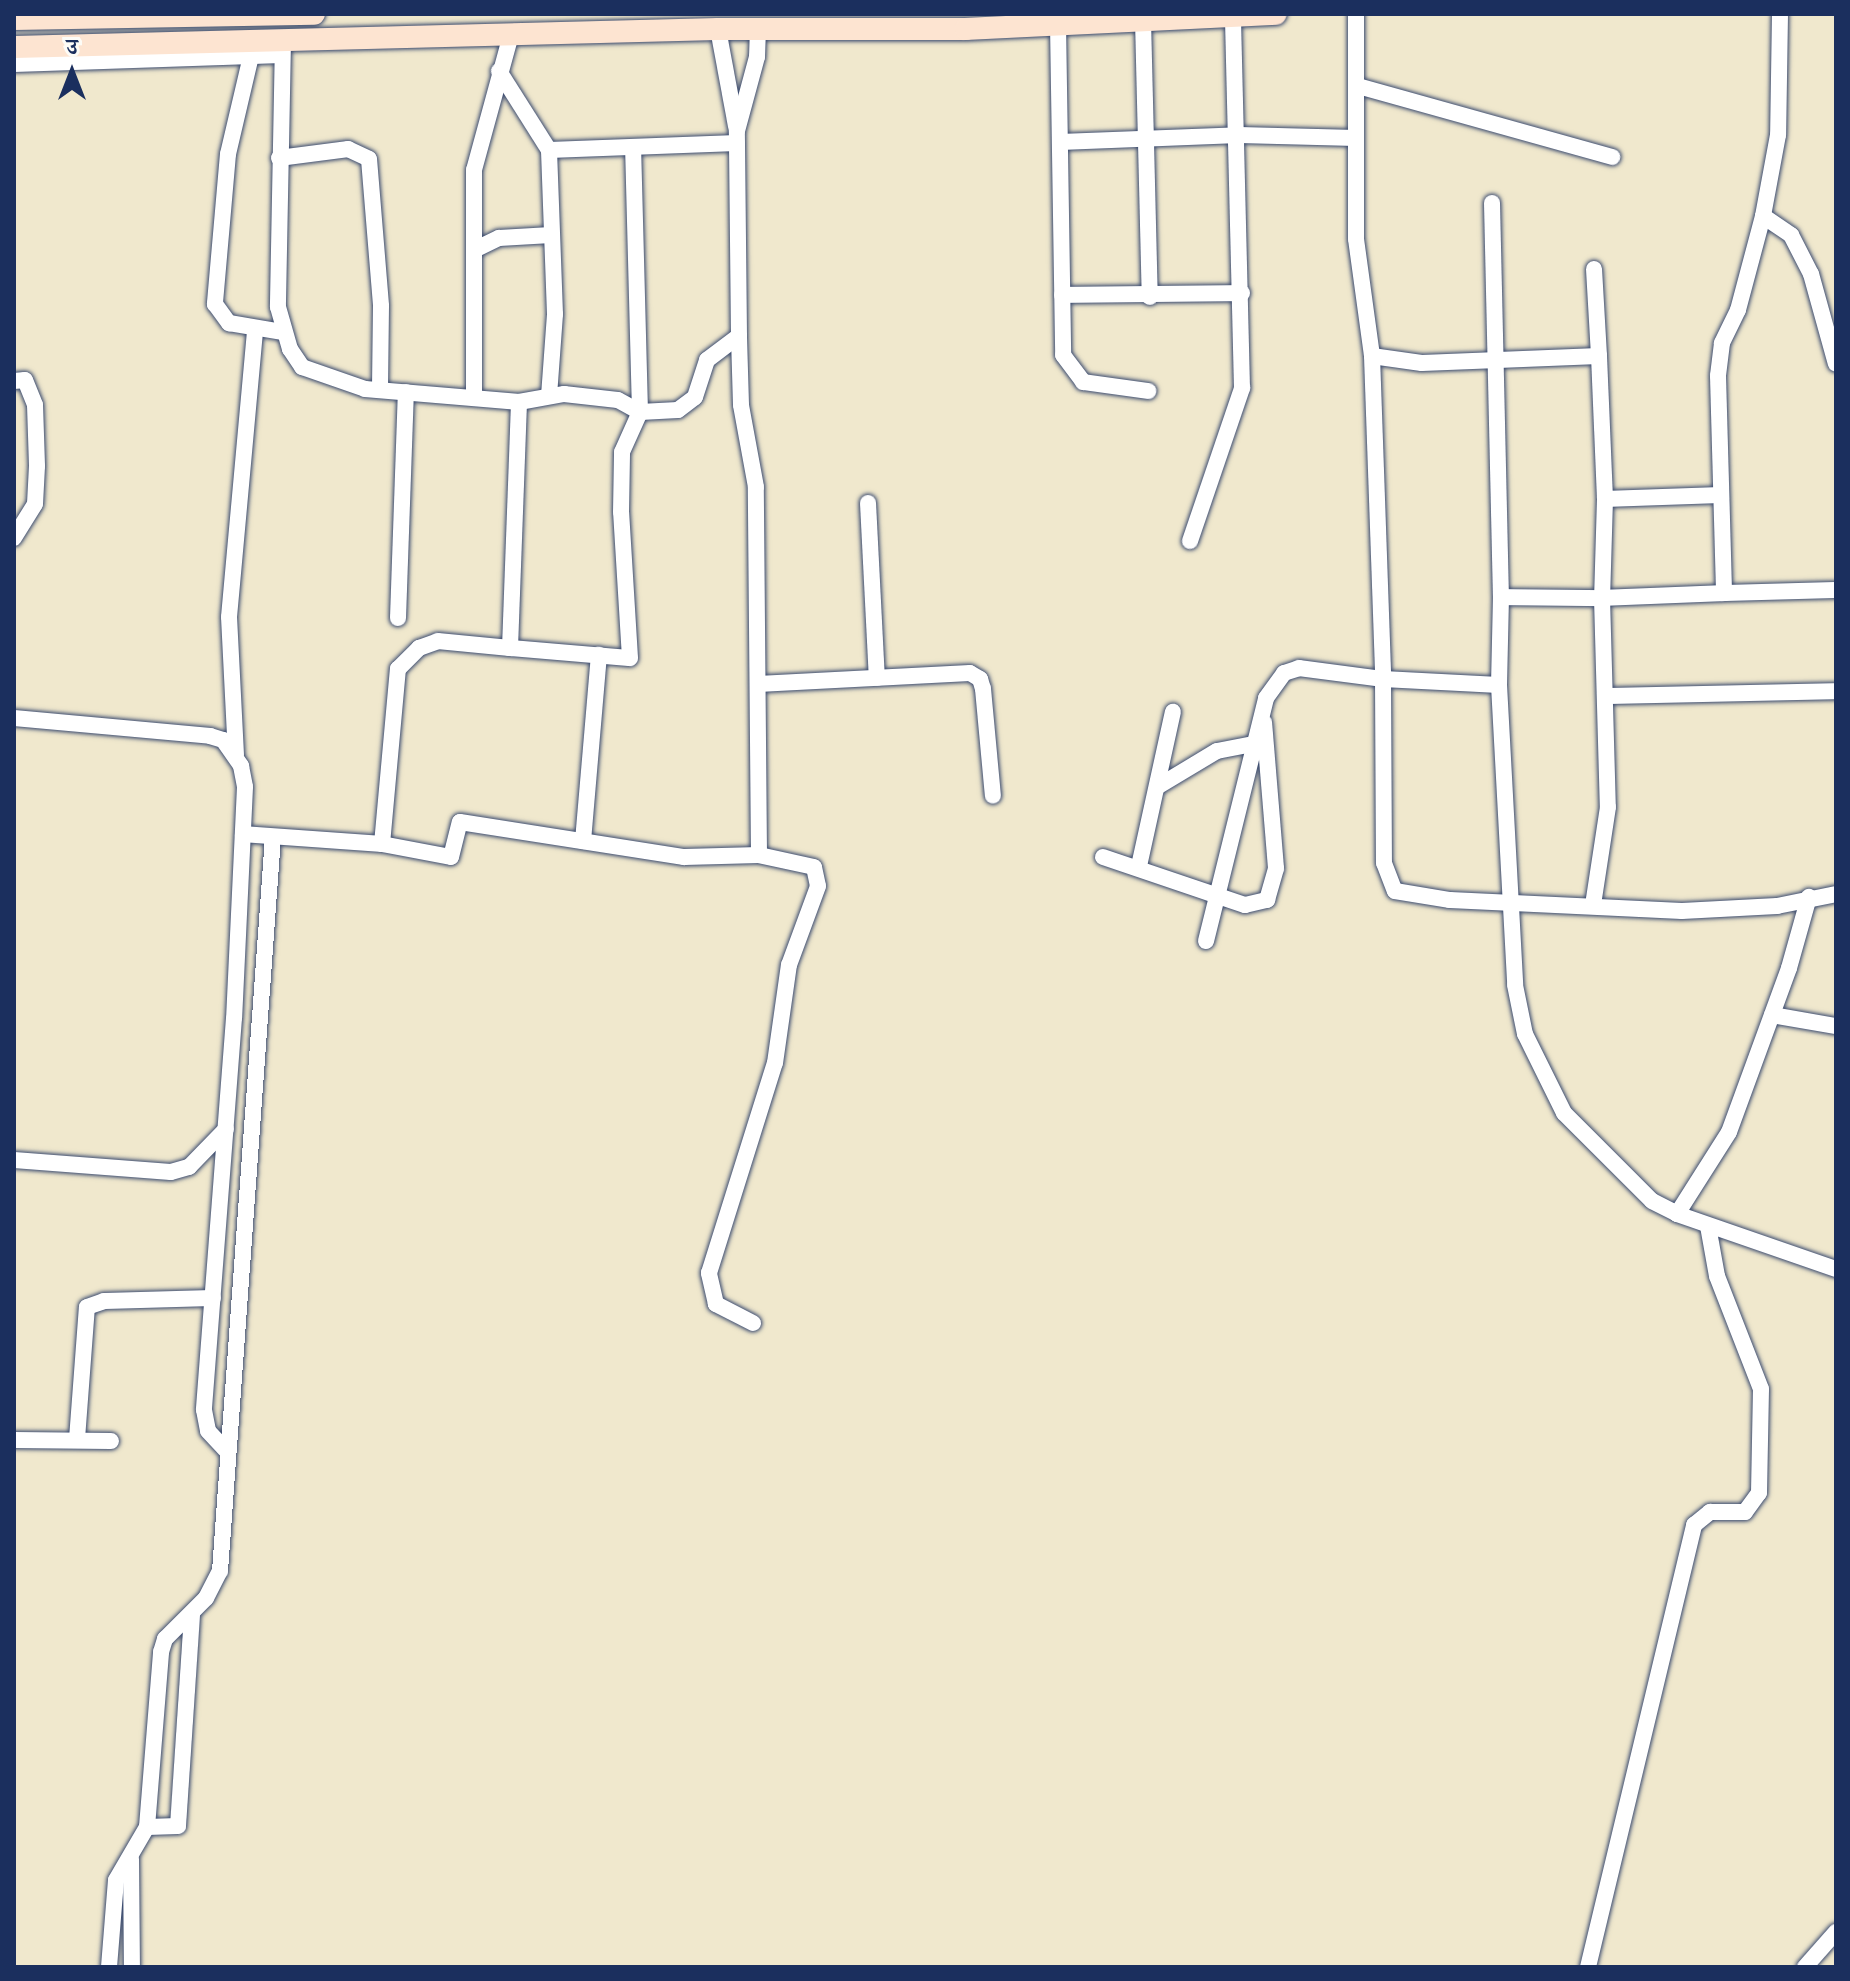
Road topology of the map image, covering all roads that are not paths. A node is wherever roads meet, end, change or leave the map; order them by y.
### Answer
1 (283, 14) edge
2 (314, 14) edge
3 (1276, 14) edge
4 (1356, 14) edge
5 (1780, 14) edge
6 (1233, 16) junction
7 (14, 19) edge
8 (1143, 20) junction
9 (966, 21) edge
10 (1058, 24) junction
11 (758, 28) junction
12 (718, 29) junction
13 (511, 35) junction
14 (14, 47) edge
15 (283, 48) junction
16 (251, 56) junction
17 (14, 64) edge
18 (499, 71) junction
19 (1358, 86) junction
20 (1239, 135) junction
21 (737, 137) junction
22 (1356, 138) junction
23 (1146, 139) junction
24 (1060, 142) junction
25 (633, 148) junction
26 (549, 150) junction
27 (1612, 157) dead end
28 (279, 158) junction
29 (1492, 203) dead end
30 (1763, 216) junction
31 (551, 235) junction
32 (474, 250) junction
33 (1594, 269) dead end
34 (1242, 293) junction
35 (1062, 295) junction
36 (1150, 297) junction
37 (255, 329) junction
38 (283, 332) junction
39 (739, 336) junction
40 (1372, 356) junction
41 (1599, 356) junction
42 (1494, 360) junction
43 (1836, 364) edge
44 (14, 381) edge
45 (380, 390) junction
46 (1148, 391) dead end
47 (406, 392) junction
48 (549, 396) junction
49 (474, 398) junction
50 (519, 402) junction
51 (640, 412) junction
52 (1720, 495) junction
53 (1605, 499) junction
54 (868, 503) dead end
55 (14, 538) edge
56 (1190, 541) dead end
57 (1836, 590) edge
58 (1724, 593) junction
59 (1501, 597) junction
60 (1602, 598) junction
61 (398, 618) dead end
62 (510, 648) junction
63 (599, 655) junction
64 (877, 678) junction
65 (1383, 679) junction
66 (758, 684) junction
67 (1499, 685) junction
68 (1836, 691) edge
69 (1605, 696) junction
70 (1263, 709) junction
71 (1173, 712) dead end
72 (14, 718) edge
73 (1254, 744) junction
74 (236, 755) junction
75 (1157, 787) junction
76 (993, 796) dead end
77 (243, 834) junction
78 (273, 837) junction
79 (583, 841) junction
80 (382, 844) junction
81 (759, 855) junction
82 (1103, 857) dead end
83 (1139, 866) junction
84 (1836, 894) edge
85 (1217, 897) junction
86 (1809, 897) junction
87 (1512, 900) junction
88 (1593, 905) junction
89 (1206, 941) dead end
90 (1772, 1015) junction
91 (1836, 1026) edge
92 (227, 1127) junction
93 (14, 1160) edge
94 (1677, 1214) junction
95 (1708, 1226) junction
96 (1836, 1269) edge
97 (213, 1298) junction
98 (753, 1323) dead end
99 (77, 1439) junction
100 (14, 1440) edge
101 (111, 1441) dead end
102 (225, 1449) junction
103 (192, 1614) junction
104 (147, 1827) junction
105 (131, 1859) junction
106 (1836, 1932) edge
107 (109, 1967) edge
108 (132, 1967) edge
109 (1588, 1967) edge
110 (1805, 1967) edge

1 - 2 street
1 - 7 street
1 - 15 street
3 - 6 street
4 - 19 street
5 - 30 street
6 - 8 street
6 - 20 street
8 - 10 street
8 - 23 street
9 - 10 street
9 - 11 street
10 - 24 street
11 - 12 street
11 - 21 street
12 - 13 street
12 - 21 street
13 - 15 street
13 - 18 street
14 - 15 street
15 - 16 street
15 - 28 street
16 - 17 street
16 - 37 street
18 - 26 street
18 - 32 street
19 - 22 street
19 - 27 street
20 - 22 street
20 - 23 street
20 - 34 street
21 - 25 street
21 - 39 street
22 - 40 street
23 - 24 street
23 - 36 street
24 - 35 street
25 - 26 street
25 - 51 street
26 - 31 street
28 - 38 street
28 - 45 street
29 - 42 street
30 - 43 street
30 - 52 street
31 - 32 street
31 - 48 street
32 - 49 street
33 - 41 street
34 - 36 street
34 - 56 street
35 - 36 street
35 - 46 street
37 - 38 street
37 - 74 street
38 - 45 street
39 - 51 street
39 - 66 street
40 - 42 street
40 - 65 street
41 - 42 street
41 - 53 street
42 - 59 street
44 - 55 street
45 - 47 street
47 - 49 street
47 - 61 street
48 - 50 street
48 - 51 street
49 - 50 street
50 - 62 street
51 - 63 street
52 - 53 street
52 - 58 street
53 - 60 street
54 - 64 street
57 - 58 street
58 - 60 street
59 - 60 street
59 - 67 street
60 - 69 street
62 - 63 street
62 - 80 street
63 - 79 street
64 - 66 street
64 - 76 street
65 - 67 street
65 - 70 street
65 - 87 street
66 - 81 street
67 - 87 street
68 - 69 street
69 - 88 street
70 - 73 street
70 - 85 street
71 - 75 street
72 - 74 street
73 - 75 street
73 - 85 street
74 - 77 street
75 - 83 street
77 - 78 street
77 - 92 street
78 - 80 street
78 - 102 street
79 - 80 street
79 - 81 street
81 - 98 street
82 - 83 street
83 - 85 street
84 - 86 street
85 - 89 street
86 - 88 street
86 - 90 street
87 - 88 street
87 - 94 street
90 - 91 street
90 - 94 street
92 - 93 street
92 - 97 street
94 - 95 street
95 - 96 street
95 - 109 street
97 - 99 street
97 - 102 street
99 - 100 street
99 - 101 street
102 - 103 street
103 - 104 street
103 - 104 street
104 - 105 street
105 - 107 street
105 - 108 street
106 - 110 street

